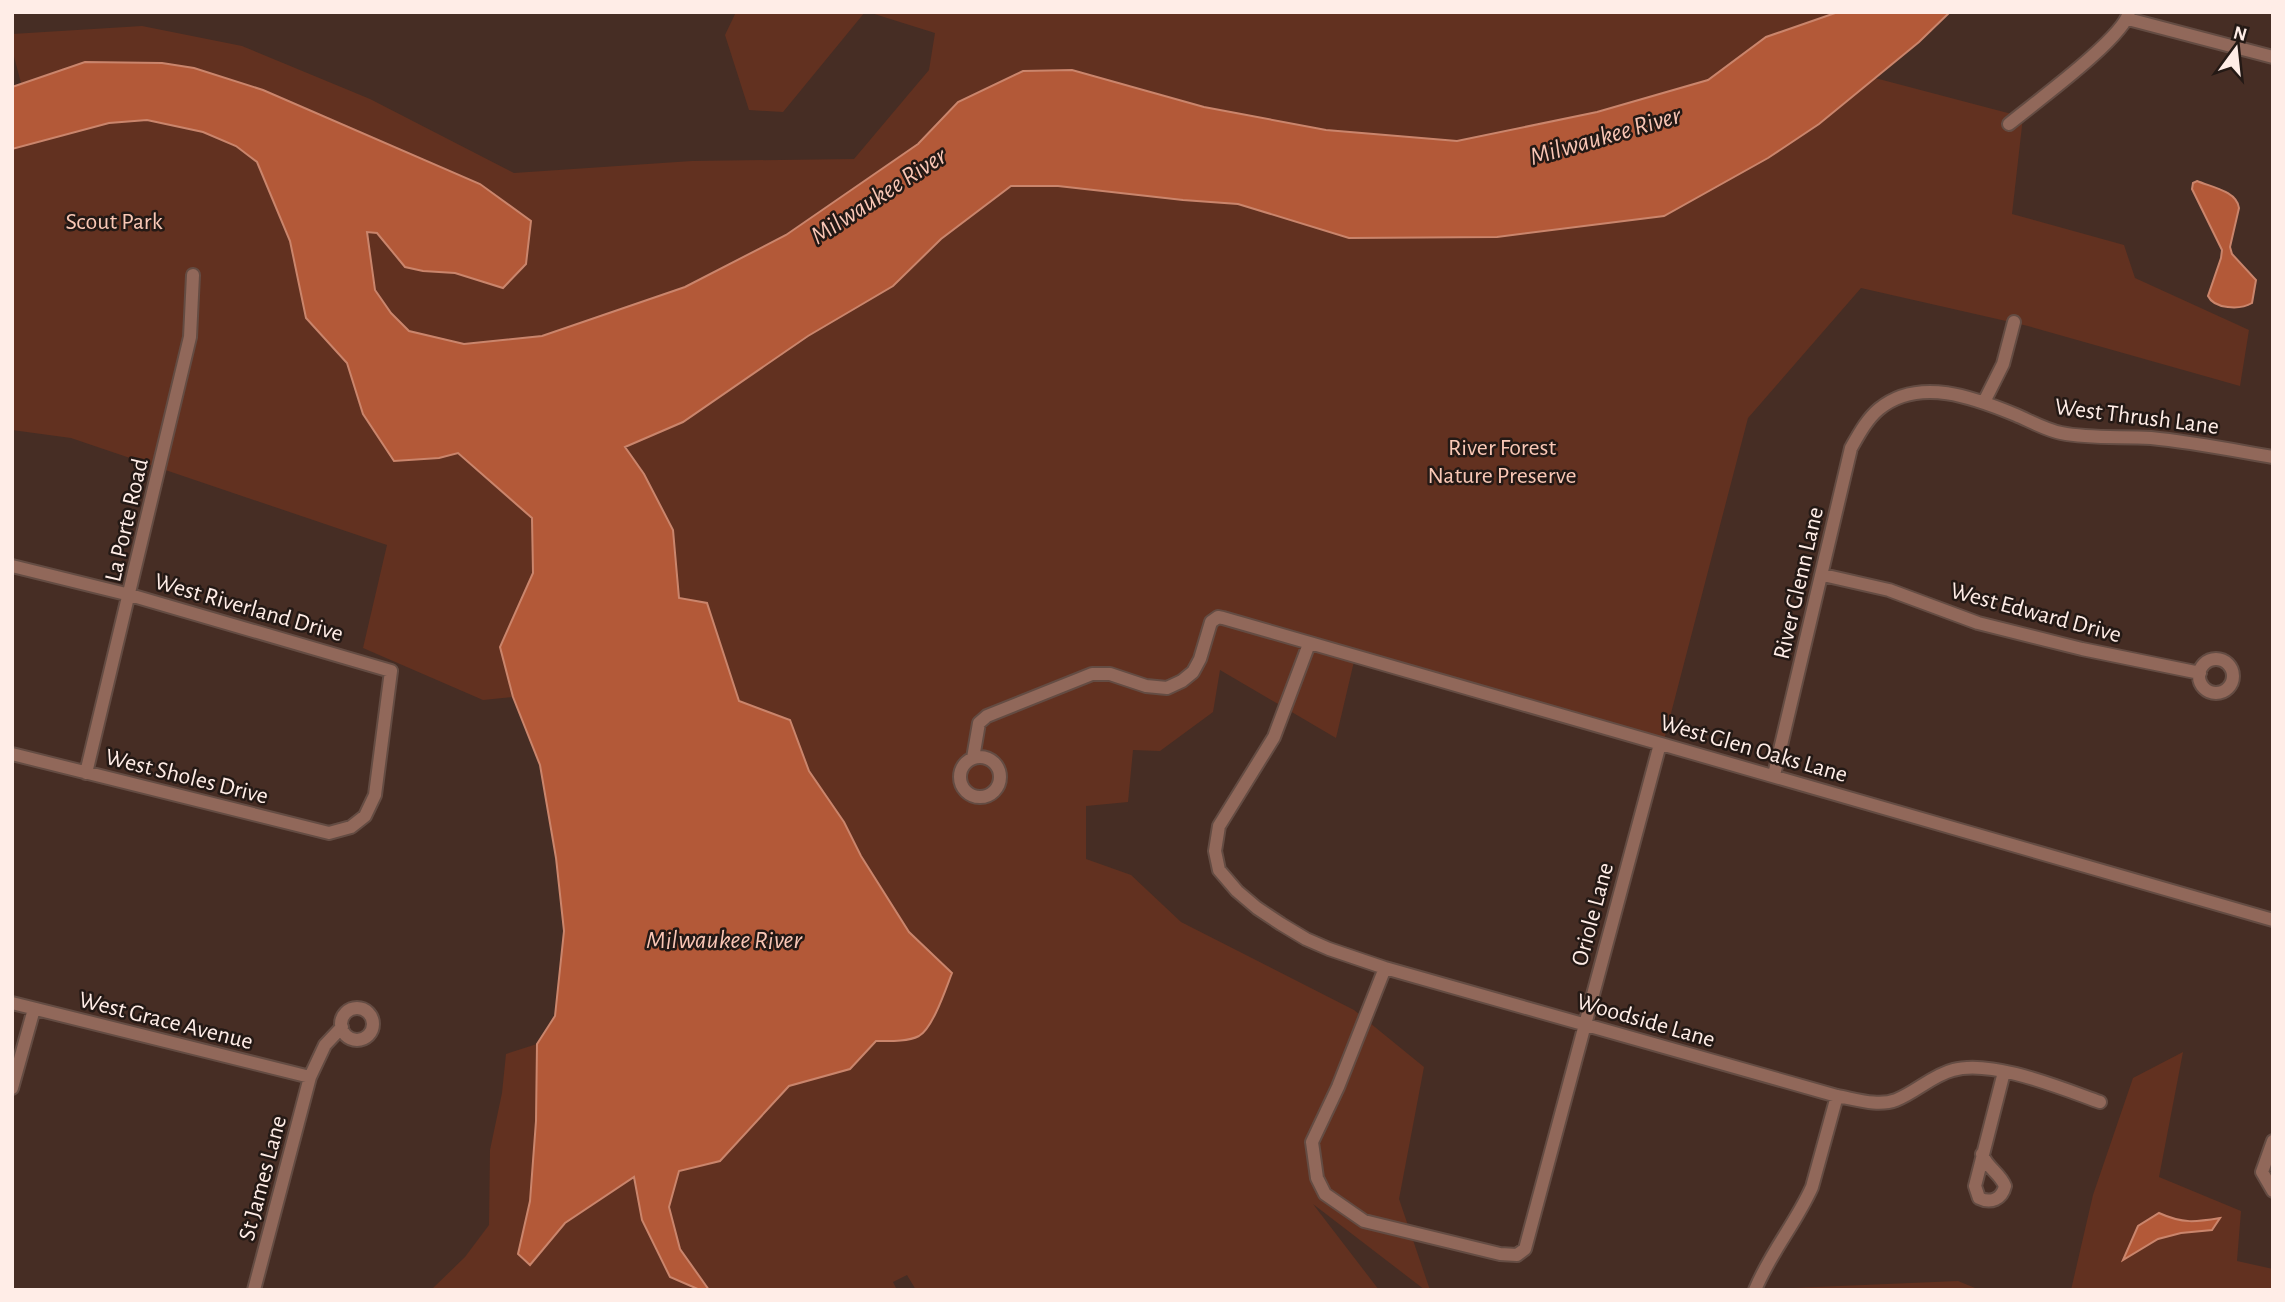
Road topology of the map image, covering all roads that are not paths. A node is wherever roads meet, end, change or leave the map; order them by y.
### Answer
1 (2128, 15) edge
2 (2273, 57) edge
3 (2009, 124) dead end
4 (193, 275) dead end
5 (2014, 323) dead end
6 (1984, 402) junction
7 (1879, 409) joint
8 (2273, 457) edge
9 (12, 566) edge
10 (1823, 575) junction
11 (130, 595) junction
12 (1309, 644) junction
13 (2200, 673) dead end
14 (1660, 744) junction
15 (12, 754) edge
16 (973, 758) dead end
17 (86, 772) junction
18 (1774, 775) junction
19 (351, 827) joint
20 (2273, 920) edge
21 (1385, 968) junction
22 (12, 1003) edge
23 (34, 1009) junction
24 (1584, 1024) junction
25 (342, 1027) dead end
26 (2004, 1072) junction
27 (310, 1077) junction
28 (12, 1088) edge
29 (1837, 1096) junction
30 (2100, 1102) dead end
31 (2273, 1141) edge
32 (1982, 1154) dead end
33 (2273, 1191) edge
34 (254, 1290) edge
35 (1755, 1290) edge

1 - 2 street
1 - 3 street
4 - 11 street, La Porte Road
5 - 6 street
6 - 7 street, West Thrush Lane
6 - 8 street, West Thrush Lane
7 - 10 street, River Glenn Lane
9 - 11 street, West Riverland Drive
10 - 13 street, West Edward Drive
10 - 18 street, River Glenn Lane
11 - 17 street, La Porte Road
11 - 19 street, West Riverland Drive
12 - 14 street, West Glen Oaks Lane
12 - 16 street, West Glen Oaks Lane
12 - 21 street, Woodside Lane
14 - 18 street, West Glen Oaks Lane
14 - 24 street, Oriole Lane
15 - 17 street, West Sholes Drive
17 - 19 street, West Sholes Drive
18 - 20 street, West Glen Oaks Lane
21 - 24 street, Woodside Lane
21 - 24 street, Oriole Lane
22 - 23 street, West Grace Avenue
23 - 27 street, West Grace Avenue
23 - 28 street
24 - 29 street, Woodside Lane
25 - 27 street, St James Lane
26 - 29 street, Woodside Lane
26 - 30 street, Woodside Lane
26 - 32 street
27 - 34 street, St James Lane
29 - 35 street
31 - 33 street

